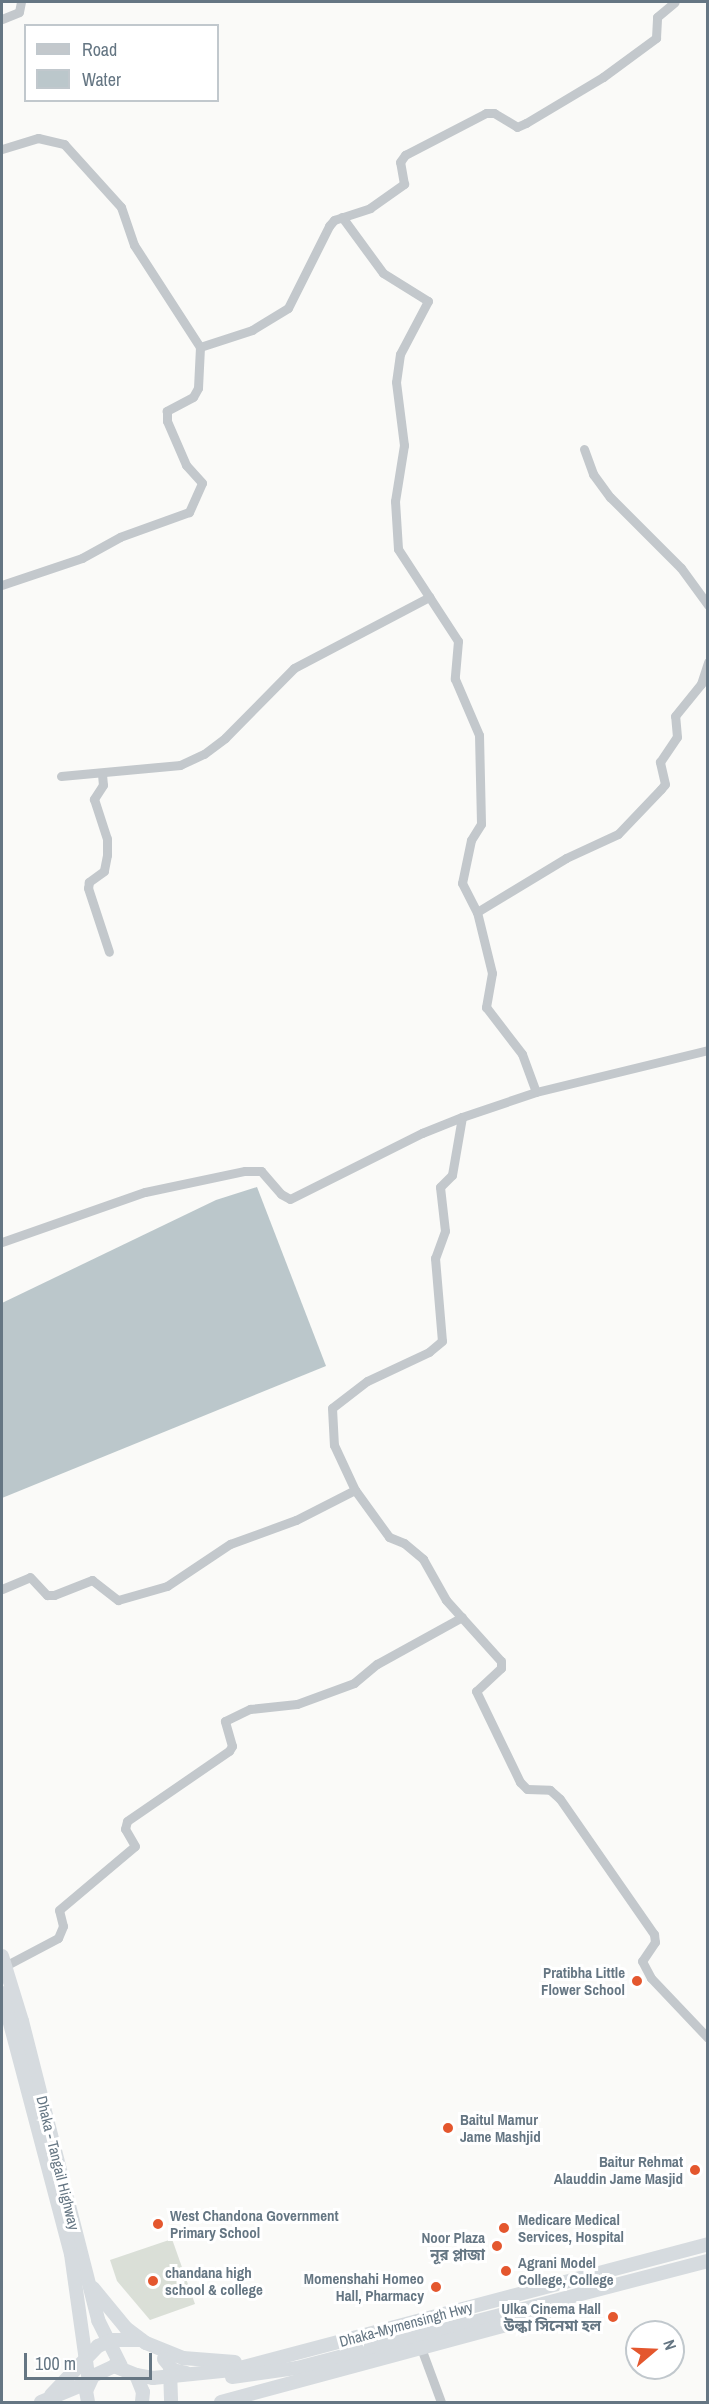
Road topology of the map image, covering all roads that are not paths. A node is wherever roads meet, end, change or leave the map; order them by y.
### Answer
1 (21, 2) edge
2 (675, 2) edge
3 (2, 19) edge
4 (2, 149) edge
5 (342, 217) junction
6 (200, 347) junction
7 (584, 449) dead end
8 (2, 585) edge
9 (429, 597) junction
10 (708, 605) edge
11 (708, 662) edge
12 (102, 774) junction
13 (61, 777) dead end
14 (477, 912) junction
15 (109, 952) dead end
16 (708, 1050) edge
17 (536, 1092) junction
18 (462, 1117) junction
19 (2, 1242) edge
20 (355, 1490) junction
21 (2, 1588) edge
22 (462, 1617) junction
23 (3, 1961) edge
24 (2, 1993) edge
25 (708, 2038) edge
26 (708, 2244) edge
27 (708, 2261) edge
28 (708, 2268) edge
29 (89, 2281) junction
30 (421, 2348) junction
31 (164, 2358) junction
32 (272, 2361) junction
33 (122, 2366) junction
34 (136, 2375) junction
35 (89, 2382) junction
36 (40, 2403) edge
37 (88, 2403) edge
38 (142, 2403) edge
39 (171, 2403) edge
40 (221, 2403) edge
41 (441, 2403) edge

1 - 3 street
2 - 5 street
4 - 6 street
5 - 6 street
5 - 9 street
6 - 8 street
7 - 10 street
9 - 12 street
9 - 14 street
11 - 14 street
12 - 13 street
12 - 15 street
14 - 17 street
16 - 17 street
17 - 18 street
18 - 19 street
18 - 20 street
20 - 21 street
20 - 22 street
22 - 23 street
22 - 25 street
23 - 29 highway, Dhaka - Tangail Highway
24 - 35 highway, Dhaka - Tangail Highway
26 - 32 highway, Dhaka-Mymensingh Hwy
27 - 31 highway
28 - 30 highway, Dhaka-Mymensingh Hwy
29 - 32 highway
29 - 33 highway, Dhaka - Tangail Highway
30 - 40 highway, Dhaka-Mymensingh Hwy
30 - 41 street
31 - 36 highway
31 - 39 highway
32 - 34 highway, Dhaka-Mymensingh Hwy
33 - 34 highway
33 - 35 highway
34 - 38 highway
35 - 36 highway
35 - 37 highway, Dhaka - Tangail Highway

